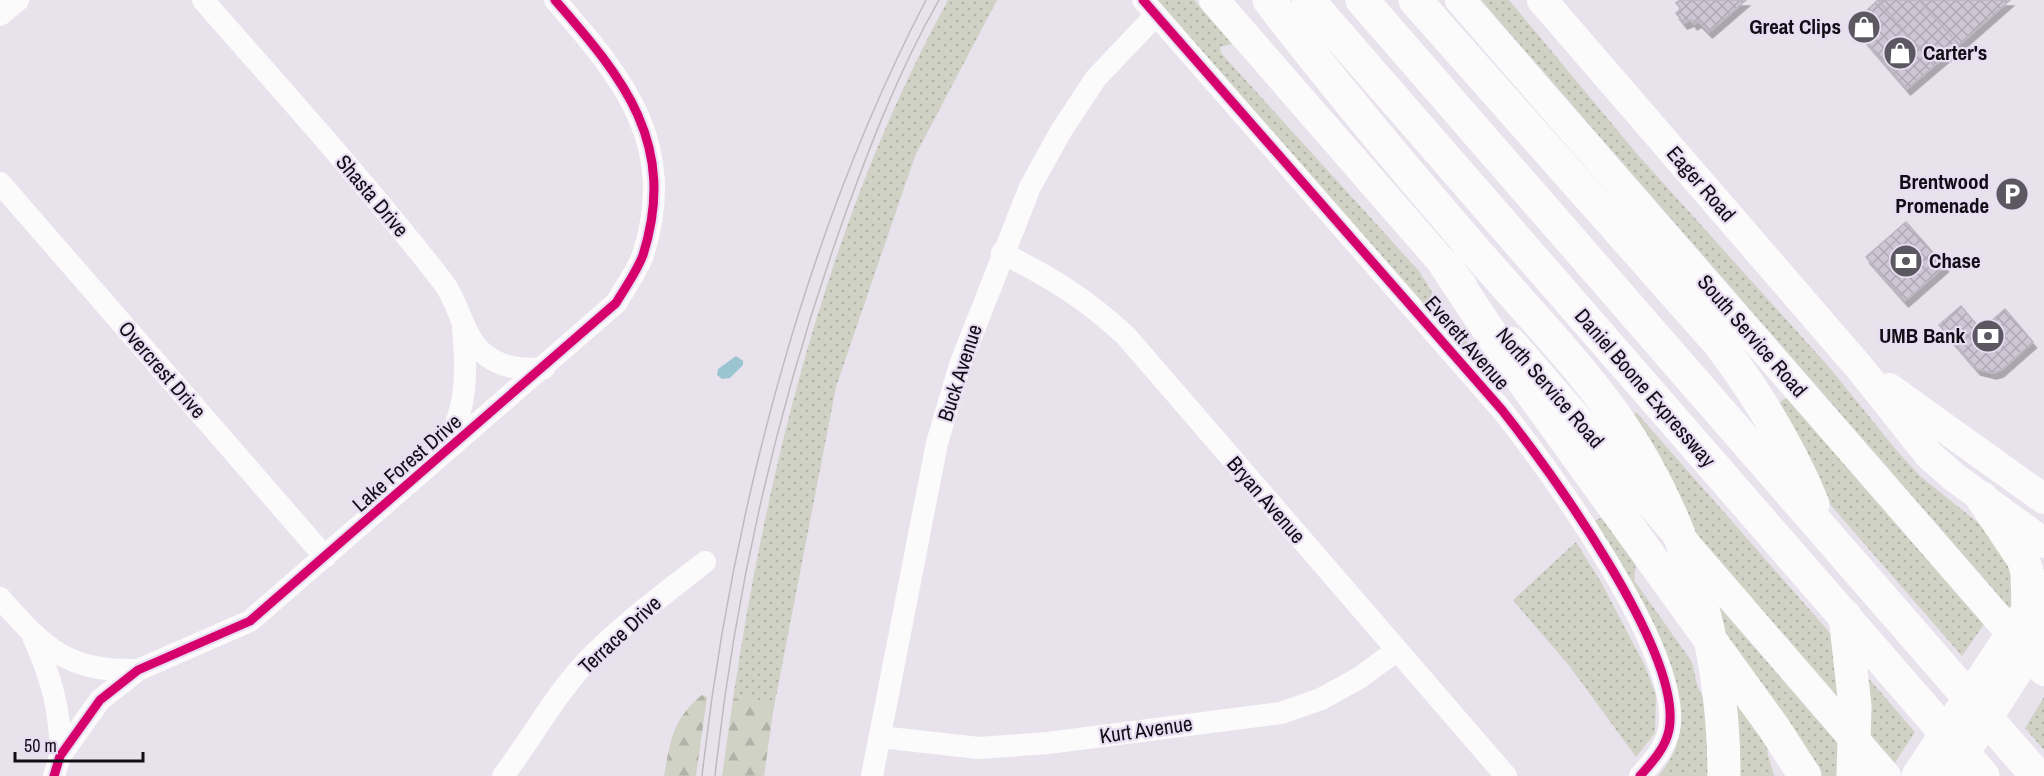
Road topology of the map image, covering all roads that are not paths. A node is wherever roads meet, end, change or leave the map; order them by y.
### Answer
1 (18, 0) edge
2 (203, 0) edge
3 (555, 0) edge
4 (1214, 0) edge
5 (1269, 0) edge
6 (1308, 0) edge
7 (1362, 0) edge
8 (1415, 0) edge
9 (1460, 0) edge
10 (1542, 0) edge
11 (1150, 7) edge
12 (0, 15) edge
13 (0, 183) edge
14 (1002, 253) junction
15 (1446, 266) junction
16 (462, 324) junction
17 (544, 368) junction
18 (1860, 368) junction
19 (428, 468) junction
20 (1982, 498) junction
21 (2044, 499) edge
22 (2044, 543) edge
23 (325, 558) junction
24 (705, 562) dead end
25 (0, 598) edge
26 (2039, 608) edge
27 (32, 634) junction
28 (1396, 651) junction
29 (2044, 651) edge
30 (138, 670) junction
31 (2044, 671) edge
32 (2011, 679) junction
33 (880, 737) junction
34 (525, 746) junction
35 (2027, 765) edge
36 (57, 766) edge
37 (1873, 774) edge
38 (502, 776) edge
39 (519, 776) edge
40 (872, 776) edge
41 (1506, 776) edge
42 (1640, 776) edge
43 (1724, 776) edge
44 (1805, 776) edge
45 (1918, 776) edge
46 (1948, 776) edge
47 (1983, 776) edge

1 - 12 street
2 - 16 street, Shasta Drive
3 - 17 street, Lake Forest Drive
4 - 15 main road, North Service Road
5 - 43 highway
6 - 47 highway, Daniel Boone Expressway
7 - 35 highway, Daniel Boone Expressway
8 - 37 highway
9 - 31 main road, South Service Road
10 - 18 main road, Eager Road
11 - 14 street, Buck Avenue
11 - 42 street, Everett Avenue
13 - 23 street, Overcrest Drive
14 - 28 street, Bryan Avenue
14 - 33 street, Buck Avenue
15 - 37 main road, North Service Road
15 - 44 highway
16 - 17 street, Shasta Drive
16 - 19 street
17 - 19 street, Lake Forest Drive
18 - 20 main road, Eager Road
18 - 21 main road, Eager Road
19 - 23 street, Lake Forest Drive
20 - 22 main road, Eager Road
20 - 26 highway
23 - 30 street, Lake Forest Drive
24 - 34 street, Terrace Drive
25 - 27 street
26 - 32 highway
26 - 45 highway
27 - 30 street
27 - 36 street
28 - 33 street, Kurt Avenue
28 - 41 street, Bryan Avenue
29 - 32 highway
30 - 36 street, Lake Forest Drive
32 - 46 highway
33 - 40 street, Buck Avenue
34 - 38 street, Terrace Drive
34 - 39 street

